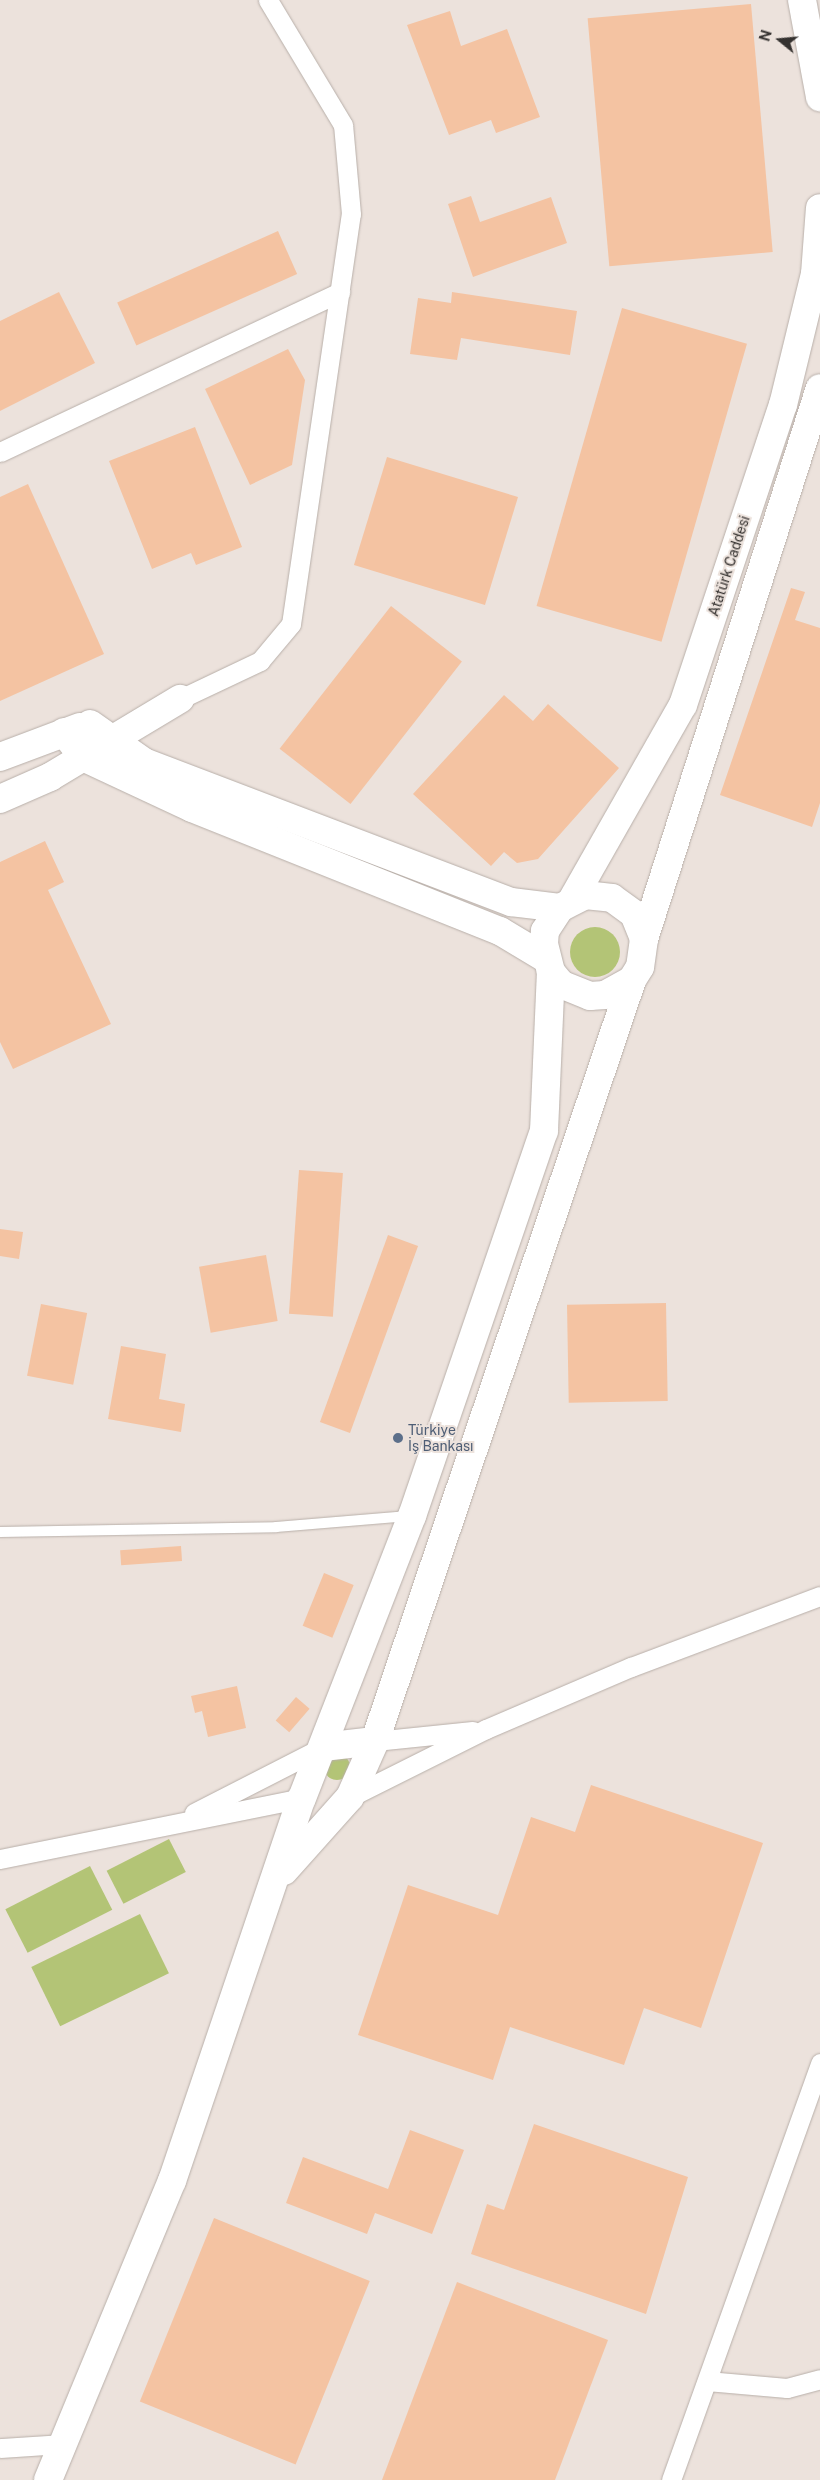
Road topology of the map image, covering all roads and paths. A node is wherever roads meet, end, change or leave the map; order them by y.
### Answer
1 (268, 0) edge
2 (802, 0) edge
3 (820, 97) edge
4 (820, 208) edge
5 (340, 292) junction
6 (820, 388) edge
7 (0, 452) edge
8 (180, 699) junction
9 (90, 724) junction
10 (64, 732) junction
11 (112, 740) junction
12 (0, 757) edge
13 (83, 757) junction
14 (0, 799) edge
15 (566, 904) junction
16 (644, 939) junction
17 (548, 965) junction
18 (632, 980) junction
19 (412, 1516) junction
20 (0, 1532) edge
21 (820, 1596) edge
22 (486, 1729) junction
23 (375, 1741) junction
24 (323, 1747) junction
25 (350, 1797) junction
26 (302, 1798) junction
27 (175, 1823) junction
28 (0, 1859) edge
29 (278, 1878) junction
30 (820, 2063) edge
31 (820, 2379) edge
32 (707, 2381) junction
33 (62, 2444) junction
34 (0, 2448) edge
35 (48, 2480) edge
36 (671, 2480) edge

1 - 5 street
2 - 3 street
4 - 15 street, Atatürk Caddesi
5 - 7 street
5 - 8 street
6 - 16 street
8 - 9 street
8 - 11 street
9 - 10 street
9 - 11 street
10 - 12 street
10 - 13 street
11 - 13 street
11 - 15 street
13 - 14 street
13 - 17 street
15 - 16 street
15 - 17 street
16 - 18 street
17 - 18 street
17 - 19 street
18 - 23 street
19 - 20 lane
19 - 24 street
21 - 22 street
22 - 23 street
22 - 25 street
23 - 24 street
23 - 25 street
24 - 26 street
24 - 27 street
25 - 26 street
25 - 29 street
26 - 27 street
26 - 29 street
27 - 28 street
29 - 33 street
30 - 32 street
31 - 32 street
32 - 36 street
33 - 34 street
33 - 35 street

